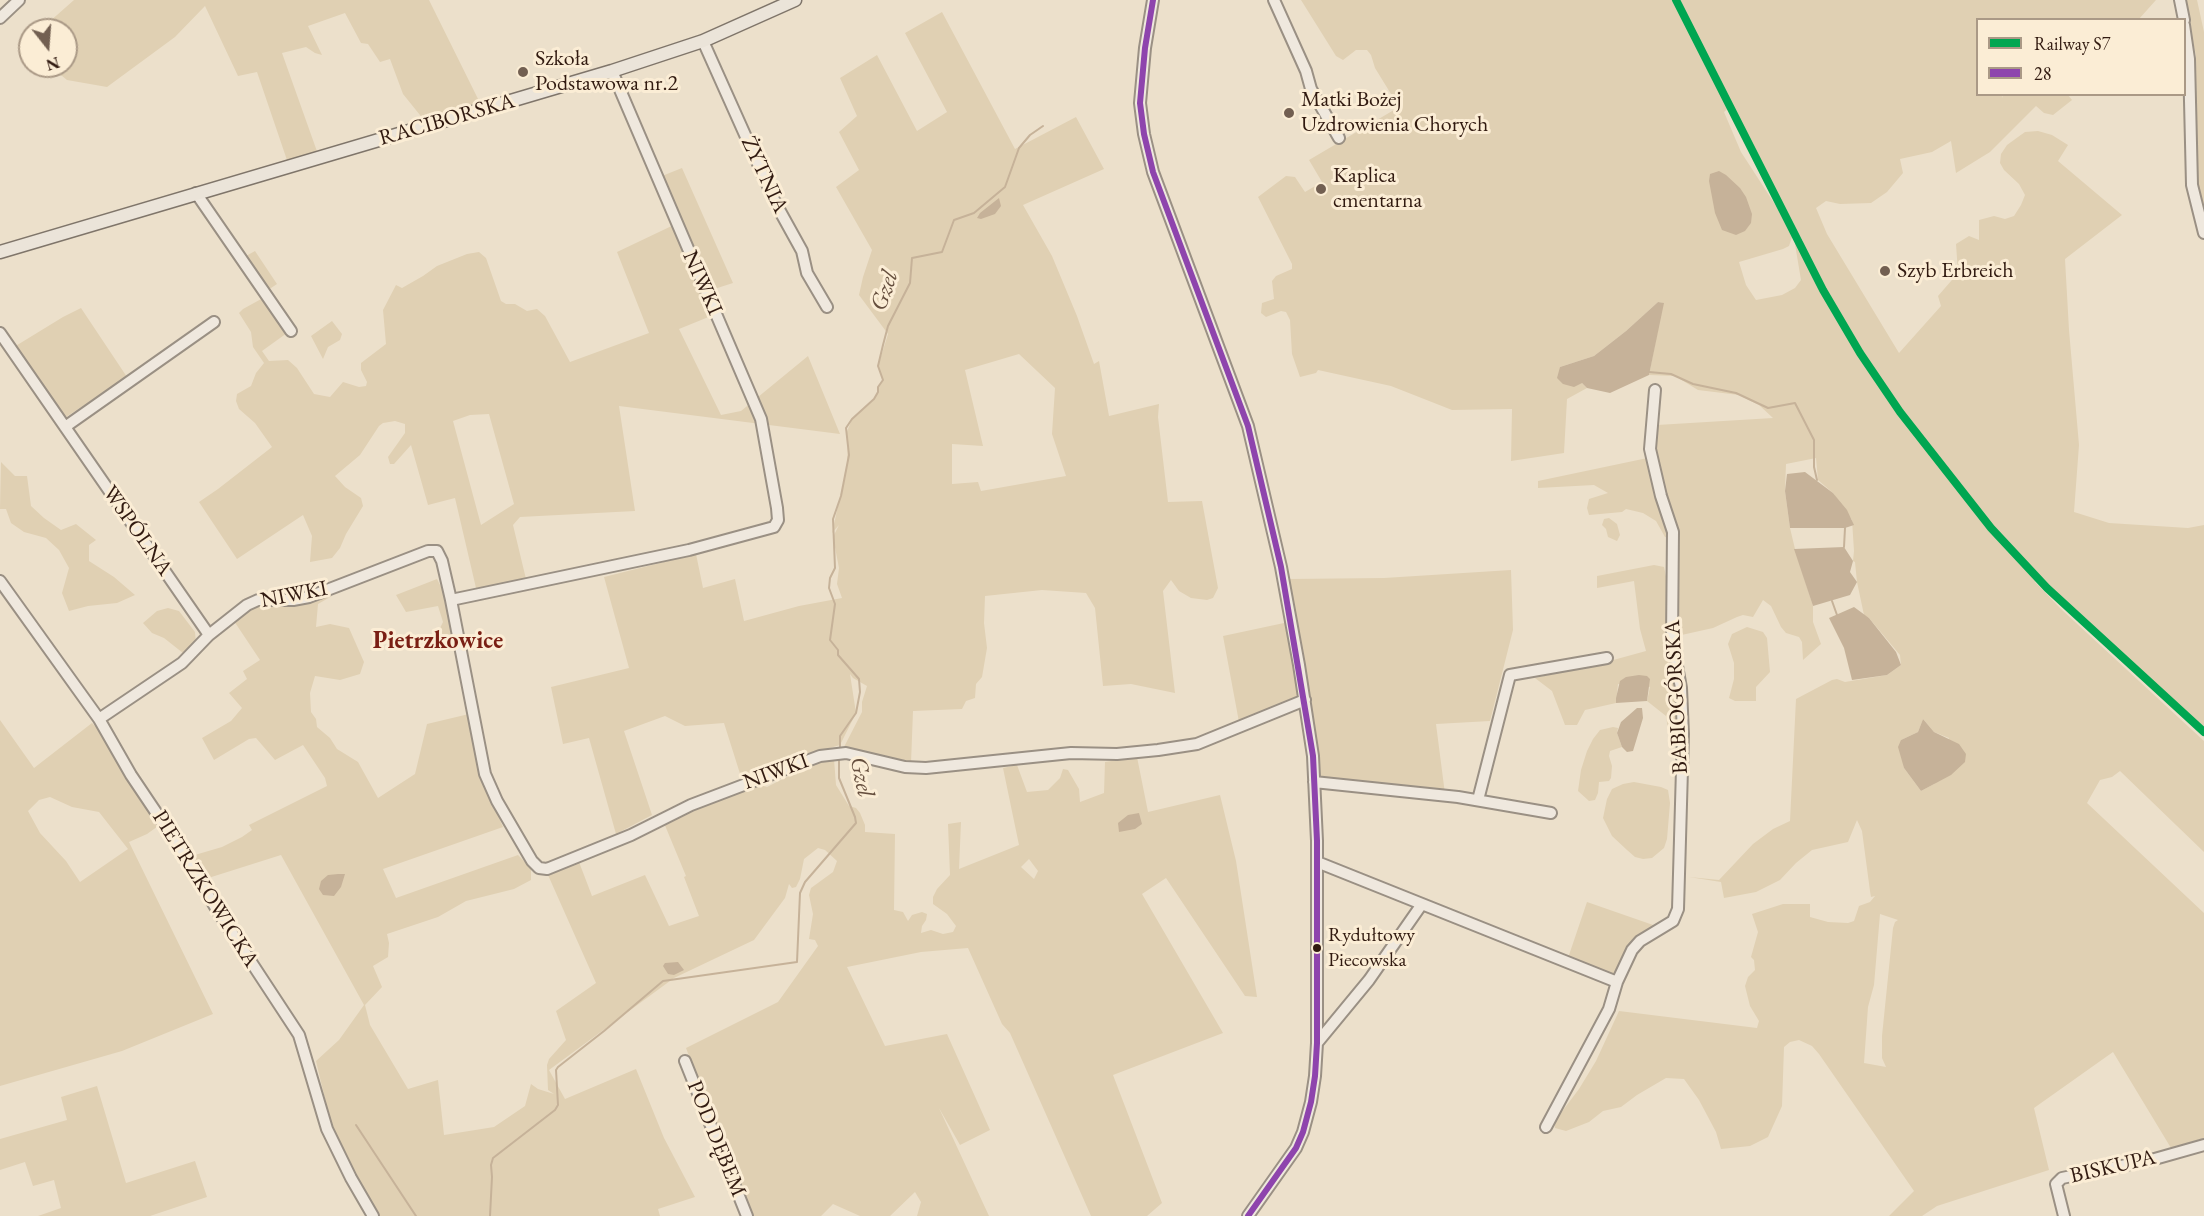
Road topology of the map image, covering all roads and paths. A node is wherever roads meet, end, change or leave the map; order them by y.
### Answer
1 (19, 0) edge
2 (795, 0) edge
3 (1153, 0) edge
4 (1274, 0) edge
5 (2180, 0) edge
6 (0, 18) edge
7 (2184, 18) edge
8 (2186, 39) edge
9 (703, 41) junction
10 (612, 71) junction
11 (1339, 138) dead end
12 (196, 193) junction
13 (2204, 233) edge
14 (0, 252) edge
15 (827, 307) dead end
16 (214, 322) dead end
17 (291, 331) dead end
18 (0, 333) edge
19 (1655, 390) dead end
20 (65, 427) junction
21 (0, 581) edge
22 (451, 600) junction
23 (209, 635) junction
24 (1607, 658) dead end
25 (1305, 700) junction
26 (99, 719) junction
27 (1314, 782) junction
28 (1479, 800) junction
29 (1551, 813) dead end
30 (1317, 862) junction
31 (1422, 904) junction
32 (1617, 982) junction
33 (1317, 1043) junction
34 (685, 1061) dead end
35 (1546, 1127) dead end
36 (2204, 1145) edge
37 (373, 1216) edge
38 (747, 1216) edge
39 (1248, 1216) edge
40 (2064, 1216) edge

1 - 6 street
2 - 9 main road, RACIBORSKA
3 - 25 street
4 - 11 street
5 - 7 street
8 - 13 street
9 - 10 main road, RACIBORSKA
9 - 15 street, ŻYTNIA
10 - 12 main road, RACIBORSKA
10 - 22 street, NIWKI
12 - 14 main road, RACIBORSKA
12 - 17 street
16 - 20 street
18 - 20 street, WSPÓLNA
19 - 32 street, BABIOGÓRSKA
20 - 23 street, WSPÓLNA
21 - 26 street, PIETRZKOWICKA
22 - 23 street, NIWKI
22 - 25 street, NIWKI
23 - 26 street, NIWKI
24 - 28 street
25 - 27 street
26 - 37 street, PIETRZKOWICKA
27 - 28 street
27 - 30 street
28 - 29 street
30 - 31 street
30 - 33 street
31 - 32 street
31 - 33 street
32 - 35 street, BABIOGÓRSKA
33 - 39 street
34 - 38 street, POD DĘBEM
36 - 40 street, BISKUPA

